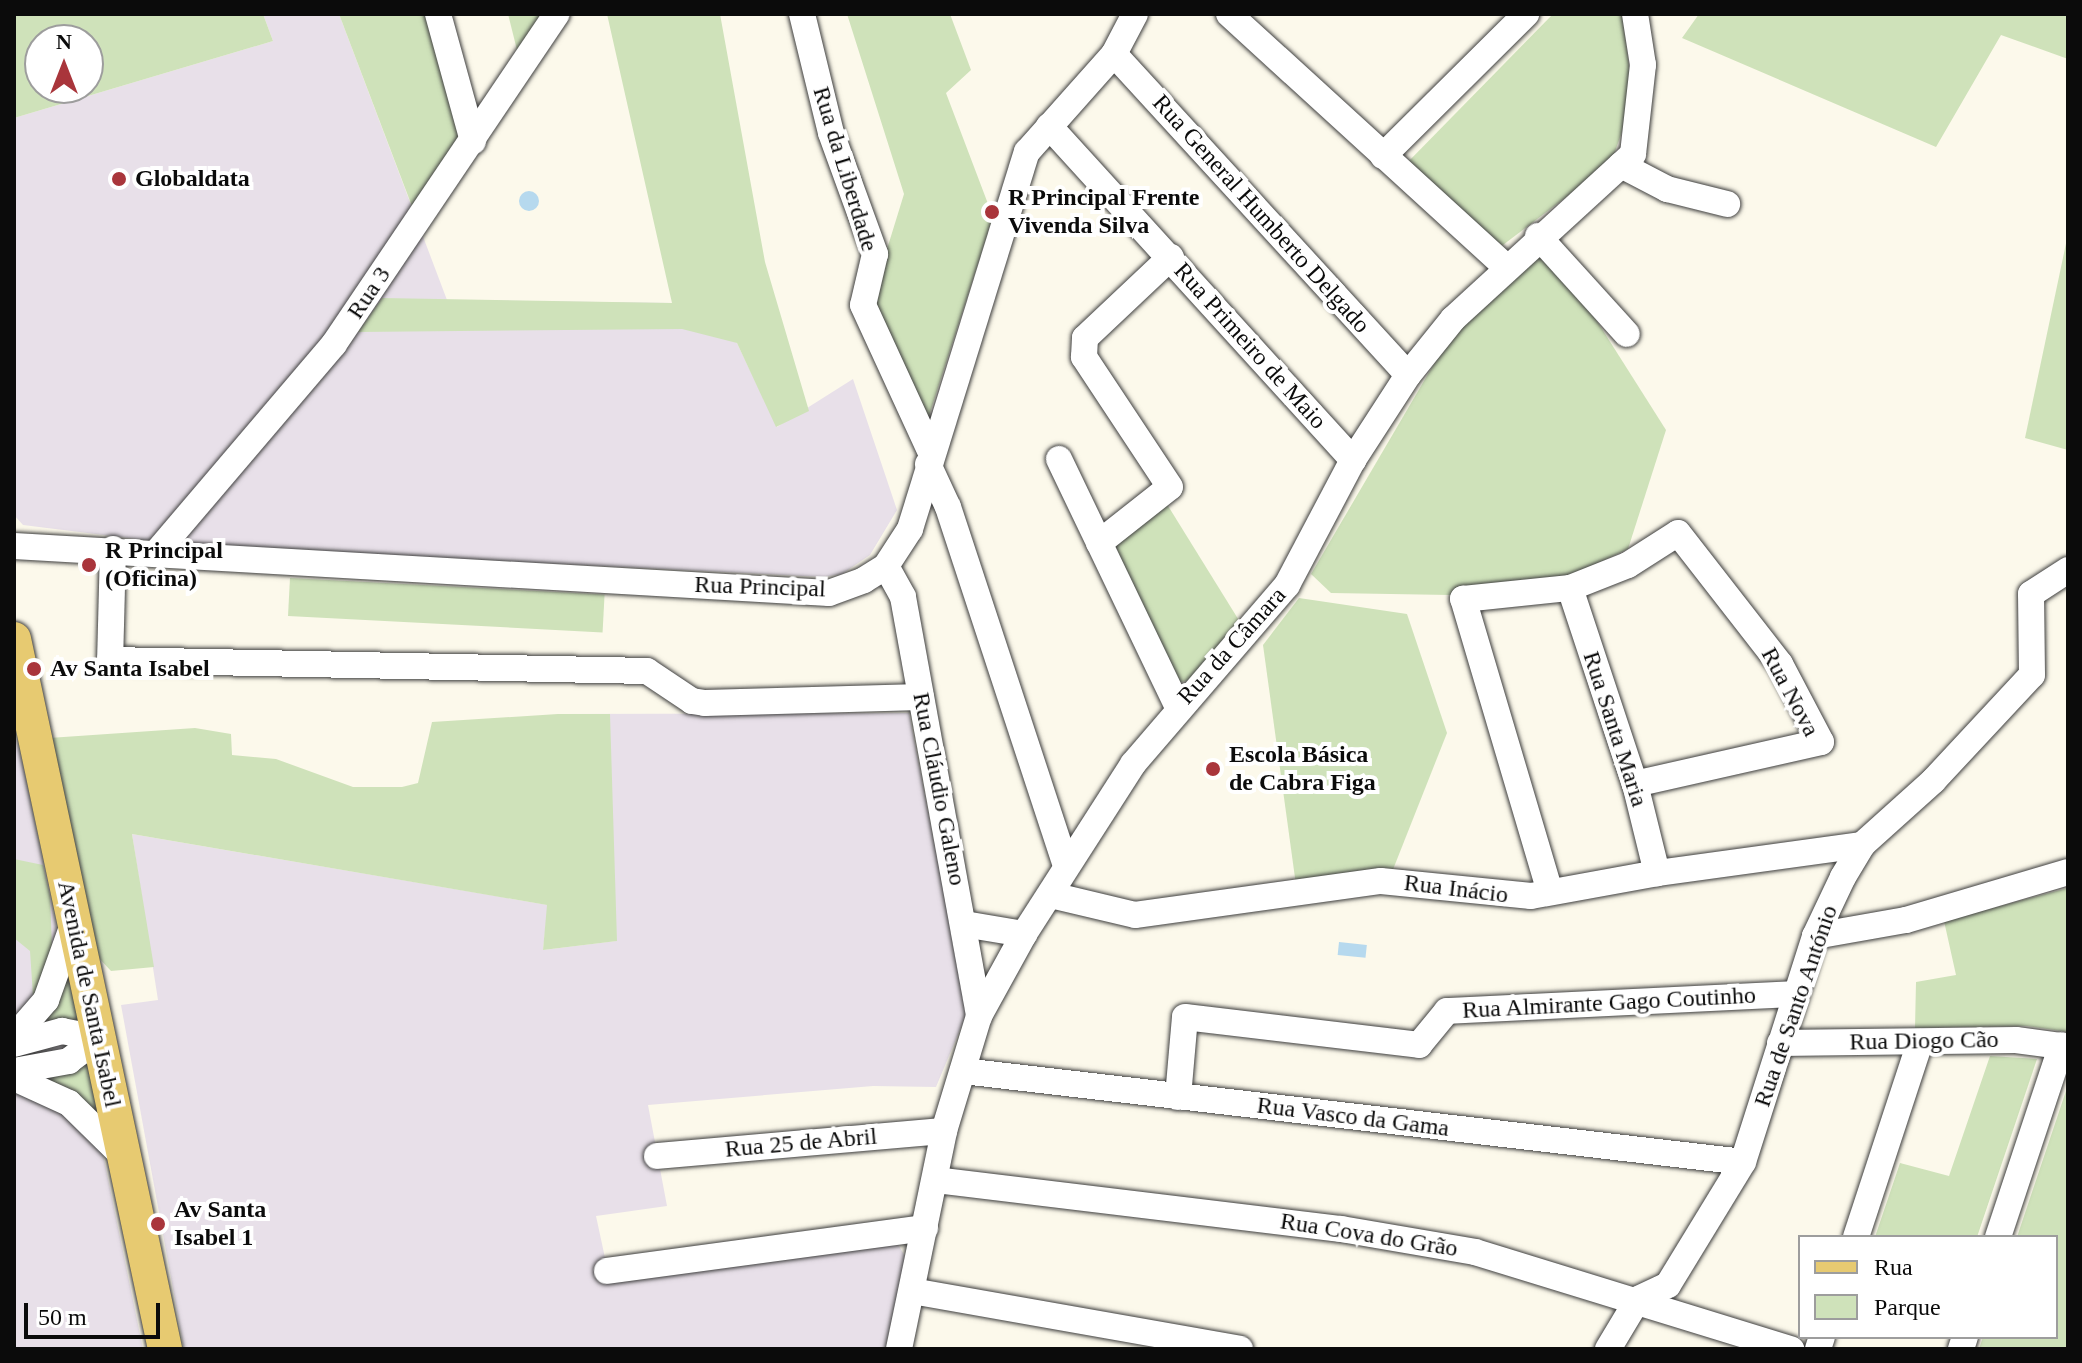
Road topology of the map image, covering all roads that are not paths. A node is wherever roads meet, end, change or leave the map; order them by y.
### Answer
1 (438, 14) edge
2 (557, 14) edge
3 (802, 14) edge
4 (1135, 14) edge
5 (1229, 14) edge
6 (1526, 14) edge
7 (1635, 14) edge
8 (1114, 54) junction
9 (1049, 126) junction
10 (473, 141) junction
11 (1383, 156) junction
12 (1621, 165) junction
13 (1727, 204) dead end
14 (1538, 236) junction
15 (1171, 257) junction
16 (1506, 267) junction
17 (1627, 334) dead end
18 (1408, 375) junction
19 (930, 458) junction
20 (1059, 459) dead end
21 (1353, 460) junction
22 (1099, 543) junction
23 (14, 546) edge
24 (113, 549) junction
25 (157, 552) junction
26 (886, 566) junction
27 (2068, 570) edge
28 (1570, 588) junction
29 (14, 639) edge
30 (921, 697) junction
31 (1178, 707) junction
32 (1635, 784) junction
33 (1862, 845) junction
34 (1066, 865) junction
35 (2068, 872) edge
36 (1657, 873) junction
37 (1550, 892) junction
38 (1051, 895) junction
39 (74, 922) junction
40 (964, 924) junction
41 (1024, 934) junction
42 (1815, 936) junction
43 (1795, 994) junction
44 (979, 1016) junction
45 (14, 1037) edge
46 (99, 1038) junction
47 (1920, 1042) junction
48 (1780, 1043) junction
49 (14, 1044) edge
50 (2065, 1046) edge
51 (14, 1071) edge
52 (963, 1071) junction
53 (14, 1078) edge
54 (1178, 1097) junction
55 (944, 1131) junction
56 (657, 1156) dead end
57 (124, 1157) junction
58 (1743, 1162) junction
59 (935, 1180) junction
60 (925, 1228) junction
61 (1857, 1235) edge
62 (1999, 1235) edge
63 (607, 1271) dead end
64 (912, 1291) junction
65 (1638, 1299) junction
66 (165, 1349) edge
67 (899, 1349) edge
68 (1240, 1349) edge
69 (1608, 1349) edge
70 (1791, 1349) edge

1 - 10 street
2 - 10 street, Rua 3
3 - 19 street, Rua da Liberdade
4 - 8 street
5 - 11 street
6 - 11 street
7 - 12 street, Rua da Câmara
8 - 9 street
8 - 18 street, Rua General Humberto Delgado
9 - 15 street, Rua Primeiro de Maio
9 - 19 street
10 - 25 street, Rua 3
11 - 16 street
12 - 13 street
12 - 14 street, Rua da Câmara
14 - 16 street, Rua da Câmara
14 - 17 street
15 - 21 street, Rua Primeiro de Maio
15 - 22 street
16 - 18 street, Rua da Câmara
18 - 21 street, Rua da Câmara
19 - 26 street
19 - 34 street, Rua da Liberdade
20 - 22 street
21 - 31 street, Rua da Câmara
22 - 31 street
23 - 24 street, Rua Principal
24 - 25 street, Rua Principal
24 - 30 street
25 - 26 street, Rua Principal
26 - 30 street, Rua Cláudio Galeno
27 - 33 street, Rua de Santo António
28 - 32 street, Rua Santa Maria
28 - 32 street, Rua Nova
28 - 37 street
29 - 39 main road, Avenida de Santa Isabel
30 - 40 street, Rua Cláudio Galeno
31 - 34 street, Rua da Câmara
32 - 36 street, Rua Santa Maria
33 - 36 street, Rua Inácio
33 - 42 street, Rua de Santo António
34 - 38 street, Rua da Câmara
35 - 42 street
36 - 37 street, Rua Inácio
37 - 38 street, Rua Inácio
38 - 41 street, Rua da Câmara
39 - 45 street
39 - 46 main road, Avenida de Santa Isabel
40 - 41 street
40 - 44 street, Rua Cláudio Galeno
41 - 44 street, Rua da Câmara
42 - 43 street, Rua de Santo António
43 - 48 street, Rua de Santo António
43 - 54 street, Rua Almirante Gago Coutinho
44 - 52 street, Rua da Câmara
46 - 49 street
46 - 51 street
46 - 57 main road, Avenida de Santa Isabel
47 - 48 street, Rua Diogo Cão
47 - 50 street, Rua Diogo Cão
47 - 61 street
48 - 58 street, Rua de Santo António
50 - 62 street
52 - 54 street, Rua Vasco da Gama
52 - 55 street, Rua da Câmara
53 - 57 street
54 - 58 street, Rua Vasco da Gama
55 - 56 street, Rua 25 de Abril
55 - 59 street, Rua da Câmara
57 - 66 main road, Avenida de Santa Isabel
58 - 65 street, Rua de Santo António
59 - 60 street, Rua da Câmara
59 - 65 street, Rua Cova do Grão
60 - 63 street
60 - 64 street, Rua da Câmara
64 - 67 street, Rua da Câmara
64 - 68 street
65 - 69 street, Rua de Santo António
65 - 70 street, Rua Cova do Grão

